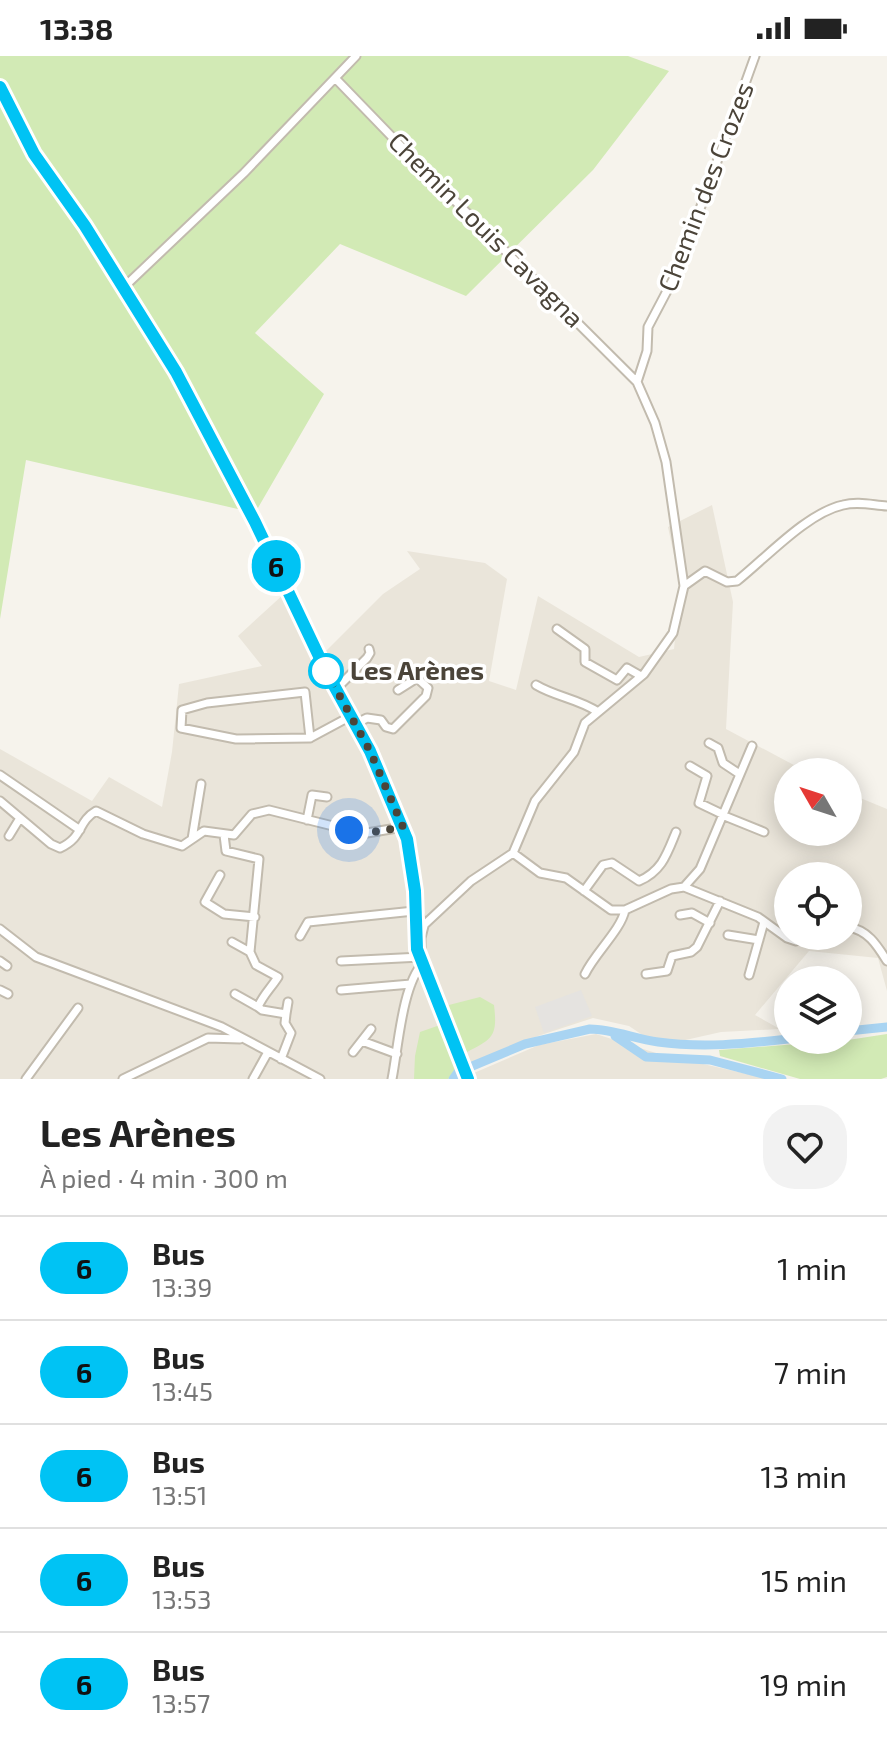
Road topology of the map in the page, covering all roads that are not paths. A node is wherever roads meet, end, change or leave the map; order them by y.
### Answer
1 (356, 56) edge
2 (755, 56) edge
3 (335, 78) junction
4 (0, 87) edge
5 (122, 289) junction
6 (637, 382) junction
7 (887, 506) edge
8 (684, 586) junction
9 (557, 629) dead end
10 (369, 649) dead end
11 (641, 676) junction
12 (536, 685) dead end
13 (336, 689) junction
14 (398, 690) dead end
15 (598, 712) junction
16 (351, 716) junction
17 (355, 724) junction
18 (310, 738) junction
19 (709, 743) dead end
20 (752, 746) dead end
21 (690, 766) dead end
22 (738, 773) junction
23 (0, 775) edge
24 (201, 784) dead end
25 (327, 797) dead end
26 (0, 801) edge
27 (722, 815) junction
28 (20, 818) junction
29 (307, 820) junction
30 (403, 827) junction
31 (80, 830) junction
32 (676, 832) dead end
33 (764, 832) dead end
34 (224, 835) junction
35 (9, 836) dead end
36 (192, 841) junction
37 (513, 853) junction
38 (220, 875) dead end
39 (684, 887) junction
40 (415, 891) junction
41 (584, 891) junction
42 (720, 901) junction
43 (625, 910) junction
44 (414, 911) junction
45 (680, 915) dead end
46 (255, 917) junction
47 (764, 922) junction
48 (710, 923) junction
49 (420, 926) junction
50 (774, 928) edge
51 (0, 929) edge
52 (862, 931) edge
53 (728, 935) dead end
54 (300, 936) dead end
55 (759, 940) junction
56 (232, 942) dead end
57 (250, 952) junction
58 (422, 960) junction
59 (341, 961) dead end
60 (887, 961) edge
61 (585, 974) dead end
62 (646, 974) dead end
63 (749, 975) dead end
64 (411, 984) junction
65 (0, 990) edge
66 (341, 990) dead end
67 (8, 994) dead end
68 (235, 994) dead end
69 (288, 1002) dead end
70 (258, 1007) junction
71 (78, 1008) dead end
72 (286, 1014) junction
73 (371, 1029) dead end
74 (242, 1039) junction
75 (362, 1041) junction
76 (268, 1052) junction
77 (353, 1052) dead end
78 (397, 1054) junction
79 (281, 1059) junction
80 (303, 1076) edge
81 (467, 1077) edge
82 (26, 1079) edge
83 (123, 1079) edge
84 (253, 1079) edge
85 (320, 1079) edge
86 (392, 1079) edge

1 - 3 street
2 - 6 street, Chemin des Crozes
3 - 5 street
3 - 6 street, Chemin Louis Cavagna
4 - 5 street
5 - 13 street
6 - 8 street
7 - 8 street
8 - 11 street
9 - 11 street
10 - 13 street
11 - 15 street
12 - 15 street
13 - 16 street
14 - 17 street
15 - 37 street
16 - 17 street
16 - 18 street
17 - 30 street
18 - 18 street
19 - 22 street
20 - 22 street
21 - 27 street
22 - 27 street
23 - 31 street
24 - 36 street
25 - 29 street
26 - 28 street
27 - 33 street
27 - 39 street
28 - 31 street
28 - 35 street
29 - 30 street
29 - 34 street
30 - 40 street
31 - 36 street
32 - 41 street
34 - 36 street
34 - 46 street
37 - 41 street
37 - 49 street
38 - 46 street
39 - 42 street
39 - 43 street
40 - 44 street
40 - 49 street
41 - 43 street
42 - 47 street
42 - 48 street
43 - 61 street
44 - 49 street
44 - 54 street
45 - 48 street
46 - 57 street
47 - 50 street
47 - 55 street
48 - 62 street
49 - 58 street
51 - 74 street
52 - 60 street
53 - 55 street
55 - 63 street
56 - 57 street
57 - 70 street
58 - 59 street
58 - 64 street
58 - 81 street
64 - 66 street
64 - 78 street
65 - 67 street
68 - 70 street
69 - 72 street
70 - 72 street
71 - 82 street
72 - 79 street
73 - 75 street
74 - 76 street
74 - 83 street
75 - 77 street
75 - 78 street
76 - 79 street
76 - 84 street
78 - 86 street
79 - 80 street
80 - 85 street

